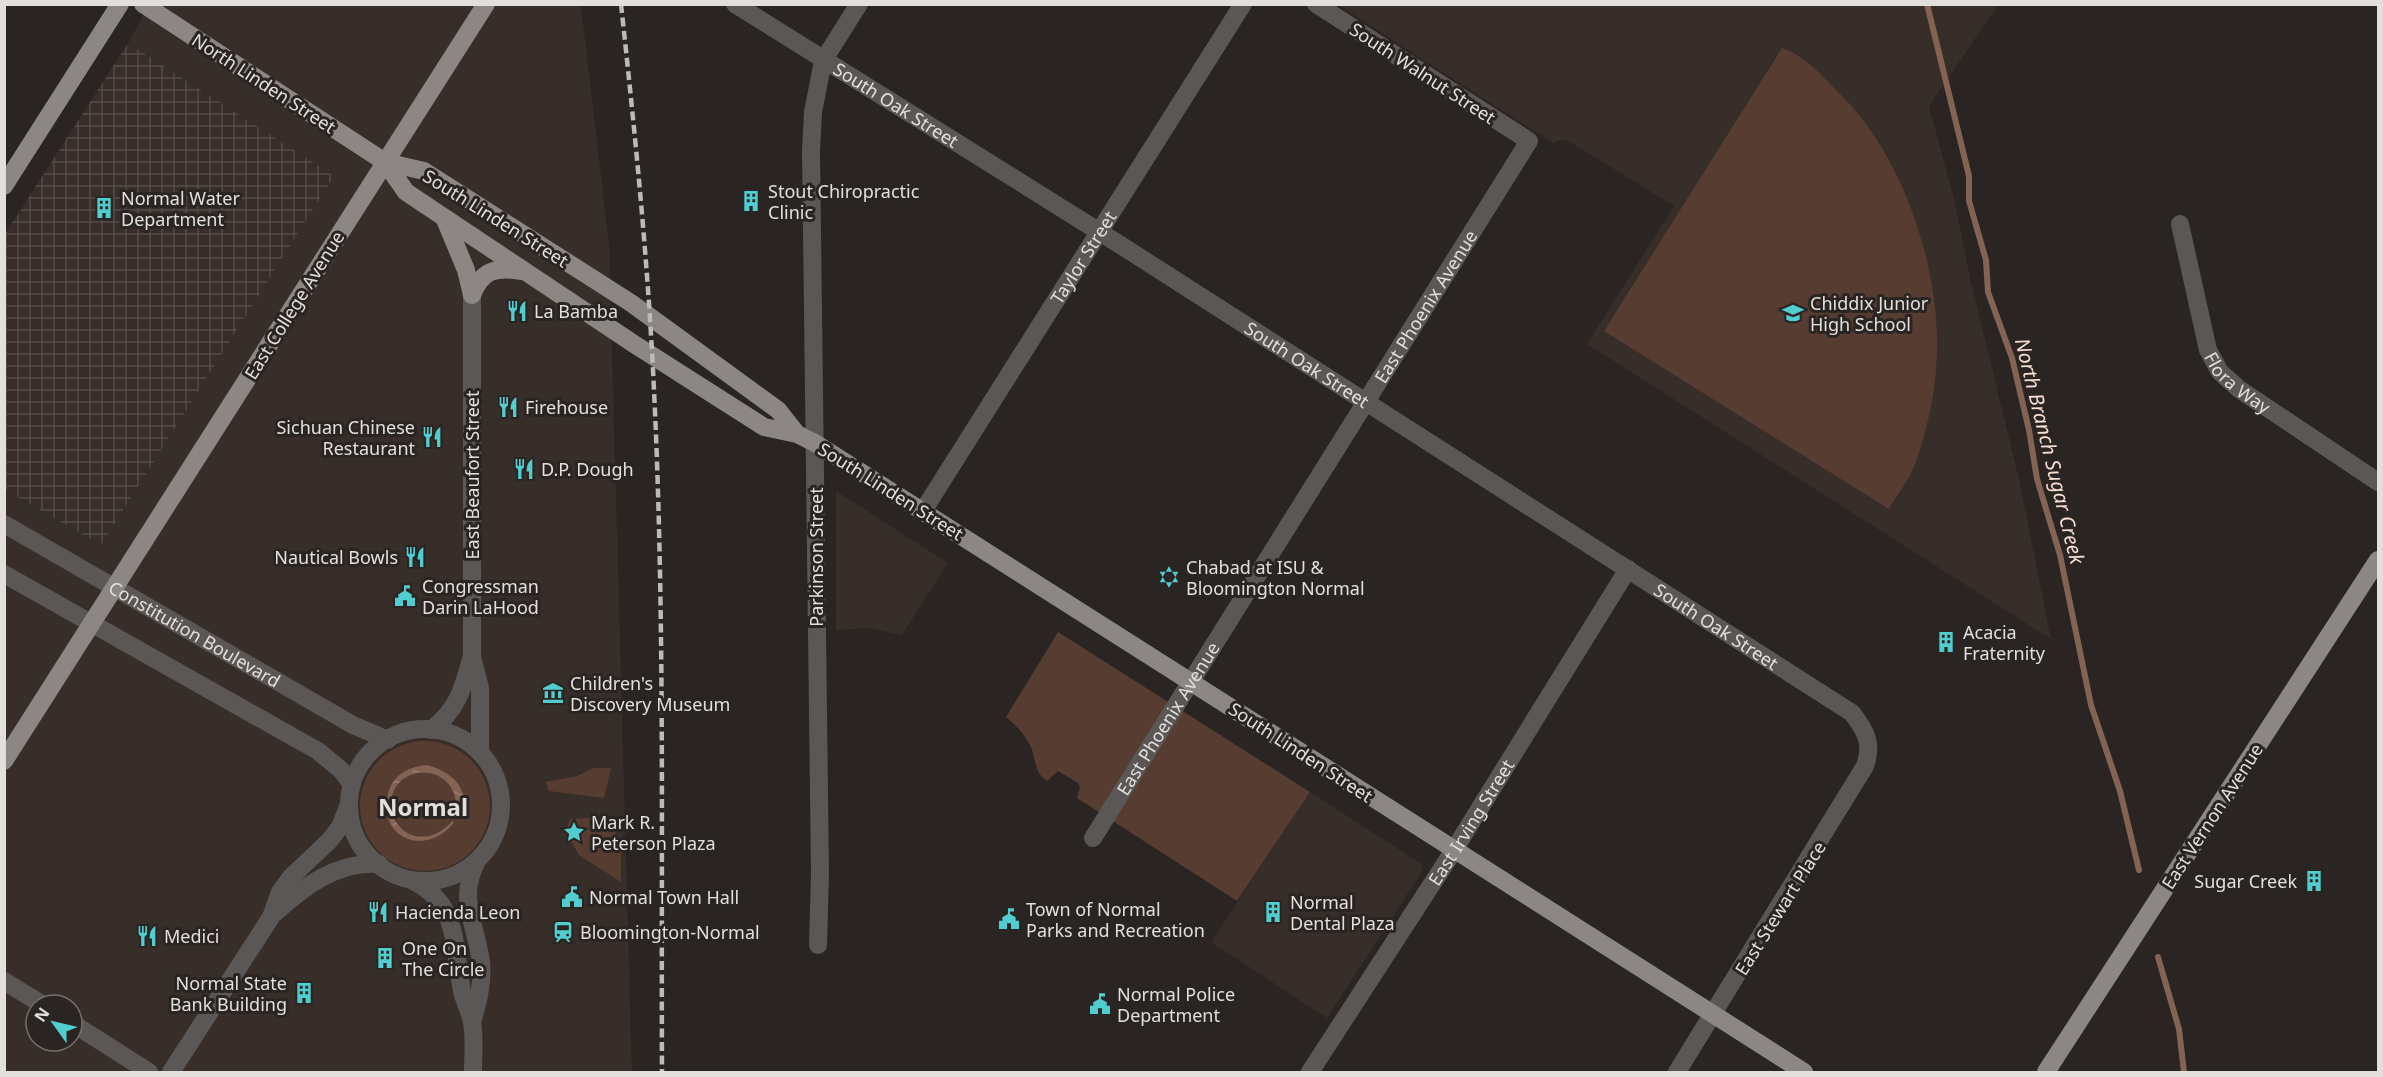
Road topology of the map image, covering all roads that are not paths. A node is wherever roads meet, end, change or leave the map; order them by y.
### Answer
1 (120, 4) edge
2 (143, 4) edge
3 (486, 4) edge
4 (735, 4) edge
5 (859, 4) edge
6 (1243, 4) edge
7 (1316, 4) edge
8 (823, 61) junction
9 (1529, 141) joint
10 (385, 162) junction
11 (4, 186) edge
12 (444, 217) junction
13 (2180, 224) dead end
14 (1099, 231) junction
15 (527, 272) junction
16 (472, 296) junction
17 (1366, 403) junction
18 (797, 434) junction
19 (815, 443) junction
20 (2379, 482) edge
21 (922, 511) junction
22 (4, 524) edge
23 (2379, 560) edge
24 (1628, 569) junction
25 (4, 574) edge
26 (114, 587) junction
27 (91, 625) junction
28 (472, 655) junction
29 (1192, 682) junction
30 (431, 730) junction
31 (1869, 738) joint
32 (388, 740) junction
33 (480, 753) junction
34 (4, 760) edge
35 (351, 783) junction
36 (350, 801) junction
37 (1093, 838) dead end
38 (1454, 849) junction
39 (477, 860) junction
40 (379, 864) junction
41 (415, 882) junction
42 (271, 916) junction
43 (818, 945) dead end
44 (4, 981) edge
45 (24, 993) edge
46 (1714, 1015) junction
47 (472, 1022) junction
48 (84, 1031) edge
49 (149, 1072) edge
50 (171, 1072) edge
51 (473, 1072) edge
52 (1310, 1072) edge
53 (1677, 1072) edge
54 (1804, 1072) edge
55 (2046, 1072) edge

1 - 11 main road
2 - 10 main road, North Linden Street
3 - 10 main road, East College Avenue
4 - 8 street, South Oak Street
5 - 8 street
6 - 14 street, Taylor Street
7 - 9 street, South Walnut Street
8 - 14 street, South Oak Street
8 - 19 street, Parkinson Street
9 - 17 street, East Phoenix Avenue
10 - 12 main road, South Linden Street
10 - 18 main road, South Linden Street
10 - 26 main road, East College Avenue
12 - 15 main road, South Linden Street
12 - 16 main road
13 - 20 street, Flora Way
14 - 17 street, South Oak Street
14 - 21 street, Taylor Street
15 - 16 main road
15 - 18 main road, South Linden Street
16 - 28 street, East Beaufort Street
17 - 24 street, South Oak Street
17 - 29 street, East Phoenix Avenue
18 - 19 main road, South Linden Street
19 - 21 main road, South Linden Street
19 - 43 street, Parkinson Street
21 - 29 main road, South Linden Street
22 - 26 street, Constitution Boulevard
23 - 55 main road, East Vernon Avenue
24 - 31 street, South Oak Street
24 - 38 street, East Irving Street
25 - 27 street
26 - 27 main road, East College Avenue
26 - 32 street, Constitution Boulevard
27 - 34 main road, East College Avenue
27 - 35 street
28 - 30 street, East Beaufort Street
28 - 33 street, East Beaufort Street
29 - 37 street, East Phoenix Avenue
29 - 38 main road, South Linden Street
30 - 32 street
30 - 33 street
31 - 46 street, East Stewart Place
32 - 35 street
33 - 39 street
35 - 36 street
36 - 40 street
36 - 42 street
38 - 46 main road, South Linden Street
38 - 52 street, East Irving Street
39 - 41 street
39 - 47 street
40 - 41 street
40 - 42 street
41 - 47 street
42 - 50 street
44 - 45 street
46 - 53 street, East Stewart Place
46 - 54 main road, South Linden Street
47 - 51 street
48 - 49 street

